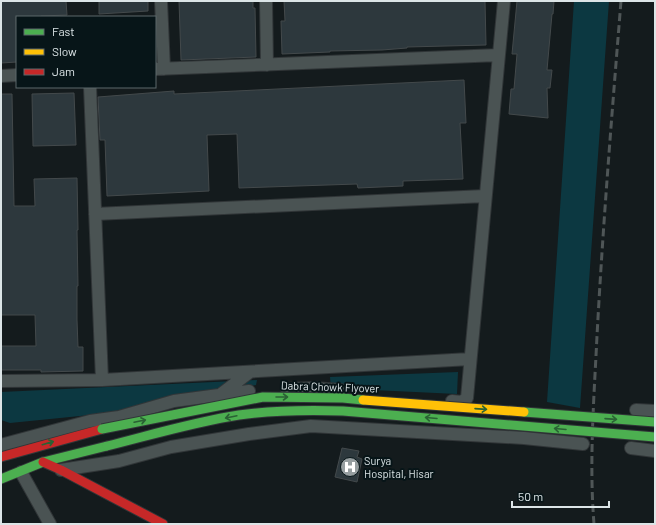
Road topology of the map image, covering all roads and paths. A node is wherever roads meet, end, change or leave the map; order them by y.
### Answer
1 (162, 1) edge
2 (266, 1) edge
3 (504, 1) edge
4 (499, 55) junction
5 (267, 65) junction
6 (159, 69) edge
7 (16, 75) edge
8 (1, 76) edge
9 (90, 88) edge
10 (485, 196) junction
11 (95, 214) junction
12 (470, 359) junction
13 (250, 372) junction
14 (102, 380) junction
15 (1, 381) edge
16 (220, 395) junction
17 (636, 410) dead end
18 (655, 411) edge
19 (655, 422) edge
20 (655, 437) edge
21 (583, 444) dead end
22 (1, 447) edge
23 (631, 448) dead end
24 (655, 451) edge
25 (10, 454) junction
26 (1, 457) edge
27 (43, 462) junction
28 (61, 470) junction
29 (20, 472) junction
30 (1, 479) edge
31 (50, 524) edge
32 (163, 524) edge

1 - 6 street
2 - 5 street
3 - 4 street
4 - 5 street
4 - 10 street
5 - 6 street
7 - 8 street
9 - 11 street
10 - 11 street
10 - 12 street
11 - 14 street
12 - 13 street
12 - 16 street
13 - 14 street
13 - 16 street
14 - 15 street
16 - 22 street
17 - 18 street
25 -> 19 main road, Dabra Chowk Flyover, bridge
20 -> 27 main road, bridge
21 - 28 street
22 - 25 main road
23 - 24 street
25 - 26 main road, Dabra Chowk Flyover
25 - 29 main road
27 - 28 main road
27 - 29 main road
28 - 32 main road
29 - 30 main road
29 - 31 street

